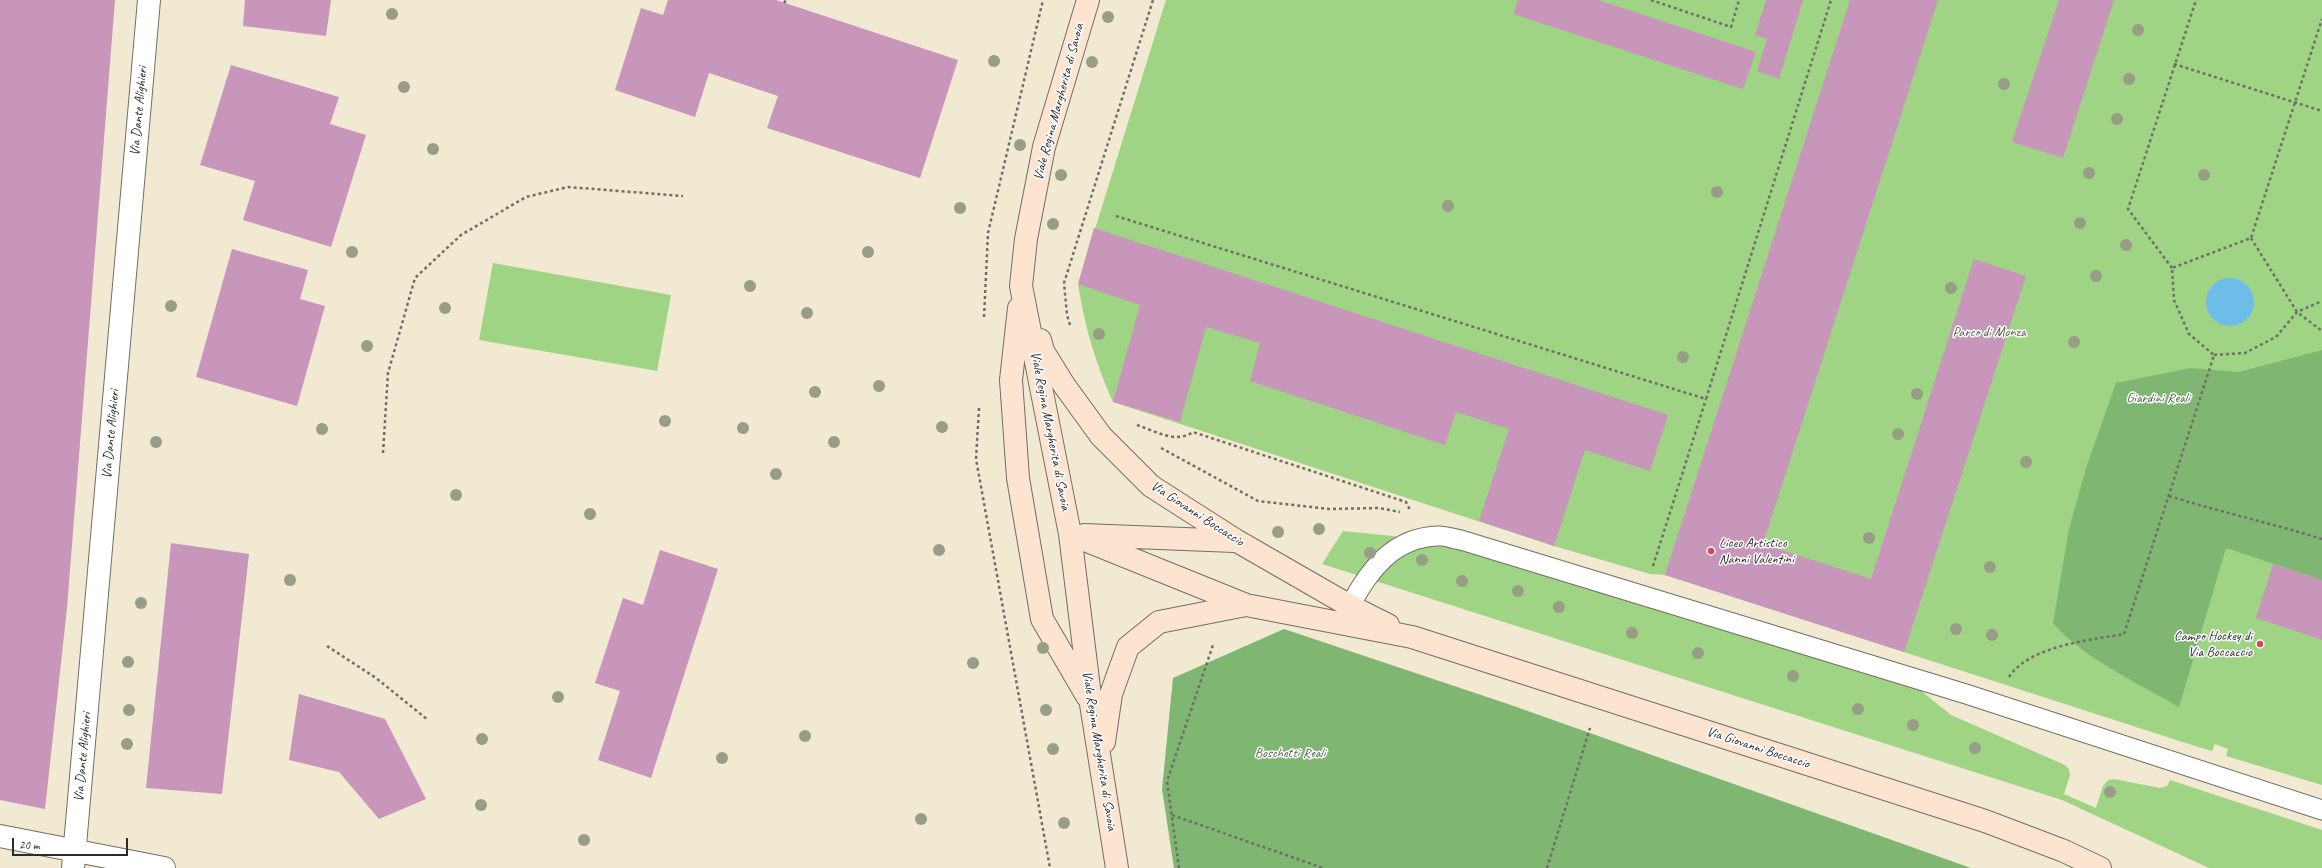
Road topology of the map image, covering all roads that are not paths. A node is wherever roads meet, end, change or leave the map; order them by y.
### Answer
1 (149, 0) edge
2 (1088, 0) edge
3 (1022, 286) junction
4 (1070, 534) junction
5 (1237, 541) junction
6 (1246, 605) junction
7 (1350, 606) junction
8 (1412, 637) junction
9 (1091, 704) junction
10 (1100, 762) junction
11 (2322, 810) edge
12 (0, 836) edge
13 (73, 860) edge
14 (164, 868) edge
15 (1117, 868) edge
16 (2100, 868) edge

1 - 13 street, Via Dante Alighieri
2 - 3 main road, Viale Regina Margherita di Savoia
3 - 4 main road, Viale Regina Margherita di Savoia
3 - 5 main road, Via Giovanni Boccaccio
3 - 9 main road
4 - 5 main road
4 - 6 main road, Via Giovanni Boccaccio
4 - 9 main road, Viale Regina Margherita di Savoia
5 - 7 main road, Via Giovanni Boccaccio
6 - 8 main road, Via Giovanni Boccaccio
6 - 10 main road, Via Giovanni Boccaccio
7 - 8 main road, Via Giovanni Boccaccio
7 - 11 lane
8 - 16 main road, Via Giovanni Boccaccio
9 - 10 main road, Viale Regina Margherita di Savoia
10 - 15 main road, Viale Regina Margherita di Savoia
12 - 13 street
13 - 14 street

